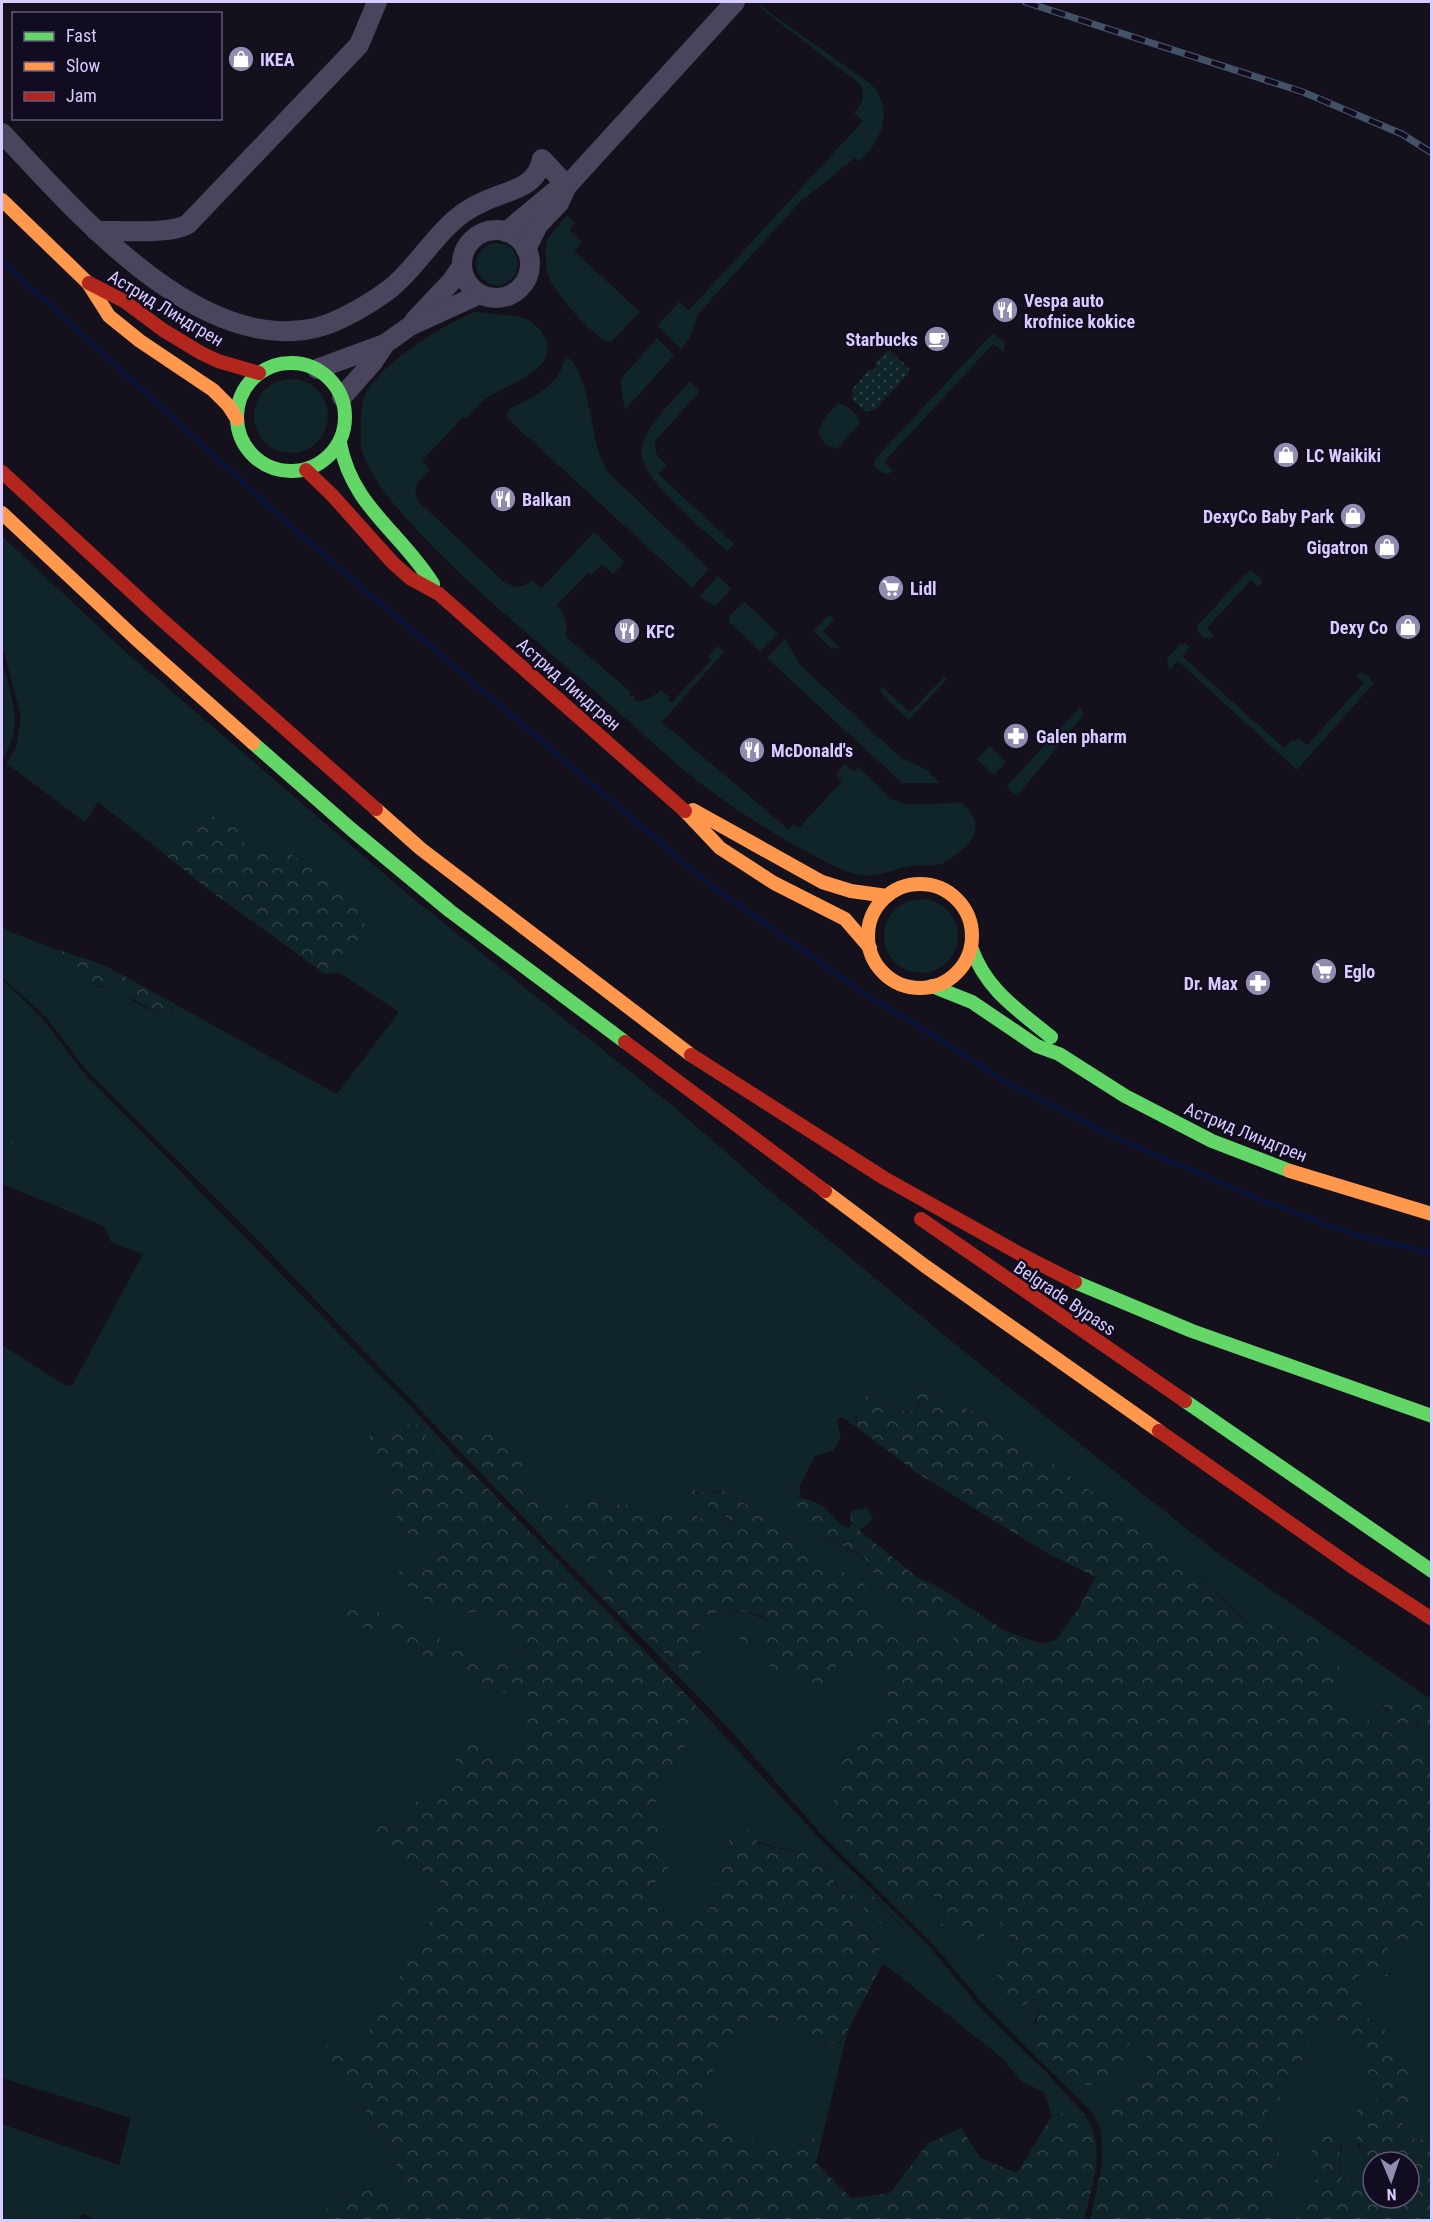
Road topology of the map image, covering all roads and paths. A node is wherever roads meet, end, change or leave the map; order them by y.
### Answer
1 (377, 2) edge
2 (735, 2) edge
3 (2, 133) edge
4 (567, 186) junction
5 (2, 200) edge
6 (96, 231) junction
7 (506, 232) junction
8 (526, 249) junction
9 (462, 266) junction
10 (88, 283) junction
11 (480, 294) junction
12 (410, 326) junction
13 (385, 344) junction
14 (317, 369) junction
15 (259, 373) junction
16 (342, 397) junction
17 (237, 419) junction
18 (340, 443) junction
19 (306, 470) junction
20 (2, 472) edge
21 (2, 513) edge
22 (439, 594) junction
23 (676, 801) junction
24 (888, 896) junction
25 (971, 947) junction
26 (870, 948) junction
27 (932, 986) junction
28 (682, 1050) junction
29 (1059, 1054) junction
30 (891, 1198) dead end
31 (910, 1212) dead end
32 (1431, 1214) edge
33 (1431, 1416) edge
34 (1431, 1571) edge
35 (1431, 1619) edge

1 - 6 street
2 - 4 street
3 - 6 street
4 - 6 street
4 - 7 street
4 - 8 street
5 - 10 main road, Астрид Линдгрен
7 - 8 street
7 - 9 street
8 - 11 street
9 - 11 street
9 - 12 street
10 - 15 main road, Астрид Линдгрен
10 - 17 main road, Астрид Линдгрен
11 - 12 street
12 - 13 street
13 - 14 street
13 - 16 street
14 - 15 main road
14 - 16 main road
15 - 17 main road
16 - 18 main road
17 - 19 main road
18 - 19 main road
18 - 22 main road, Астрид Линдгрен
19 - 22 main road, Астрид Линдгрен
20 - 28 main road
21 - 35 main road
22 - 23 main road, Астрид Линдгрен
23 - 24 main road, Астрид Линдгрен
23 - 26 main road, Астрид Линдгрен
24 - 25 main road
24 - 26 main road
25 - 27 main road
25 - 29 main road, Астрид Линдгрен
26 - 27 main road
27 - 29 main road, Астрид Линдгрен
28 - 30 main road
28 - 33 main road
29 - 32 main road, Астрид Линдгрен
31 - 34 main road, Belgrade Bypass

